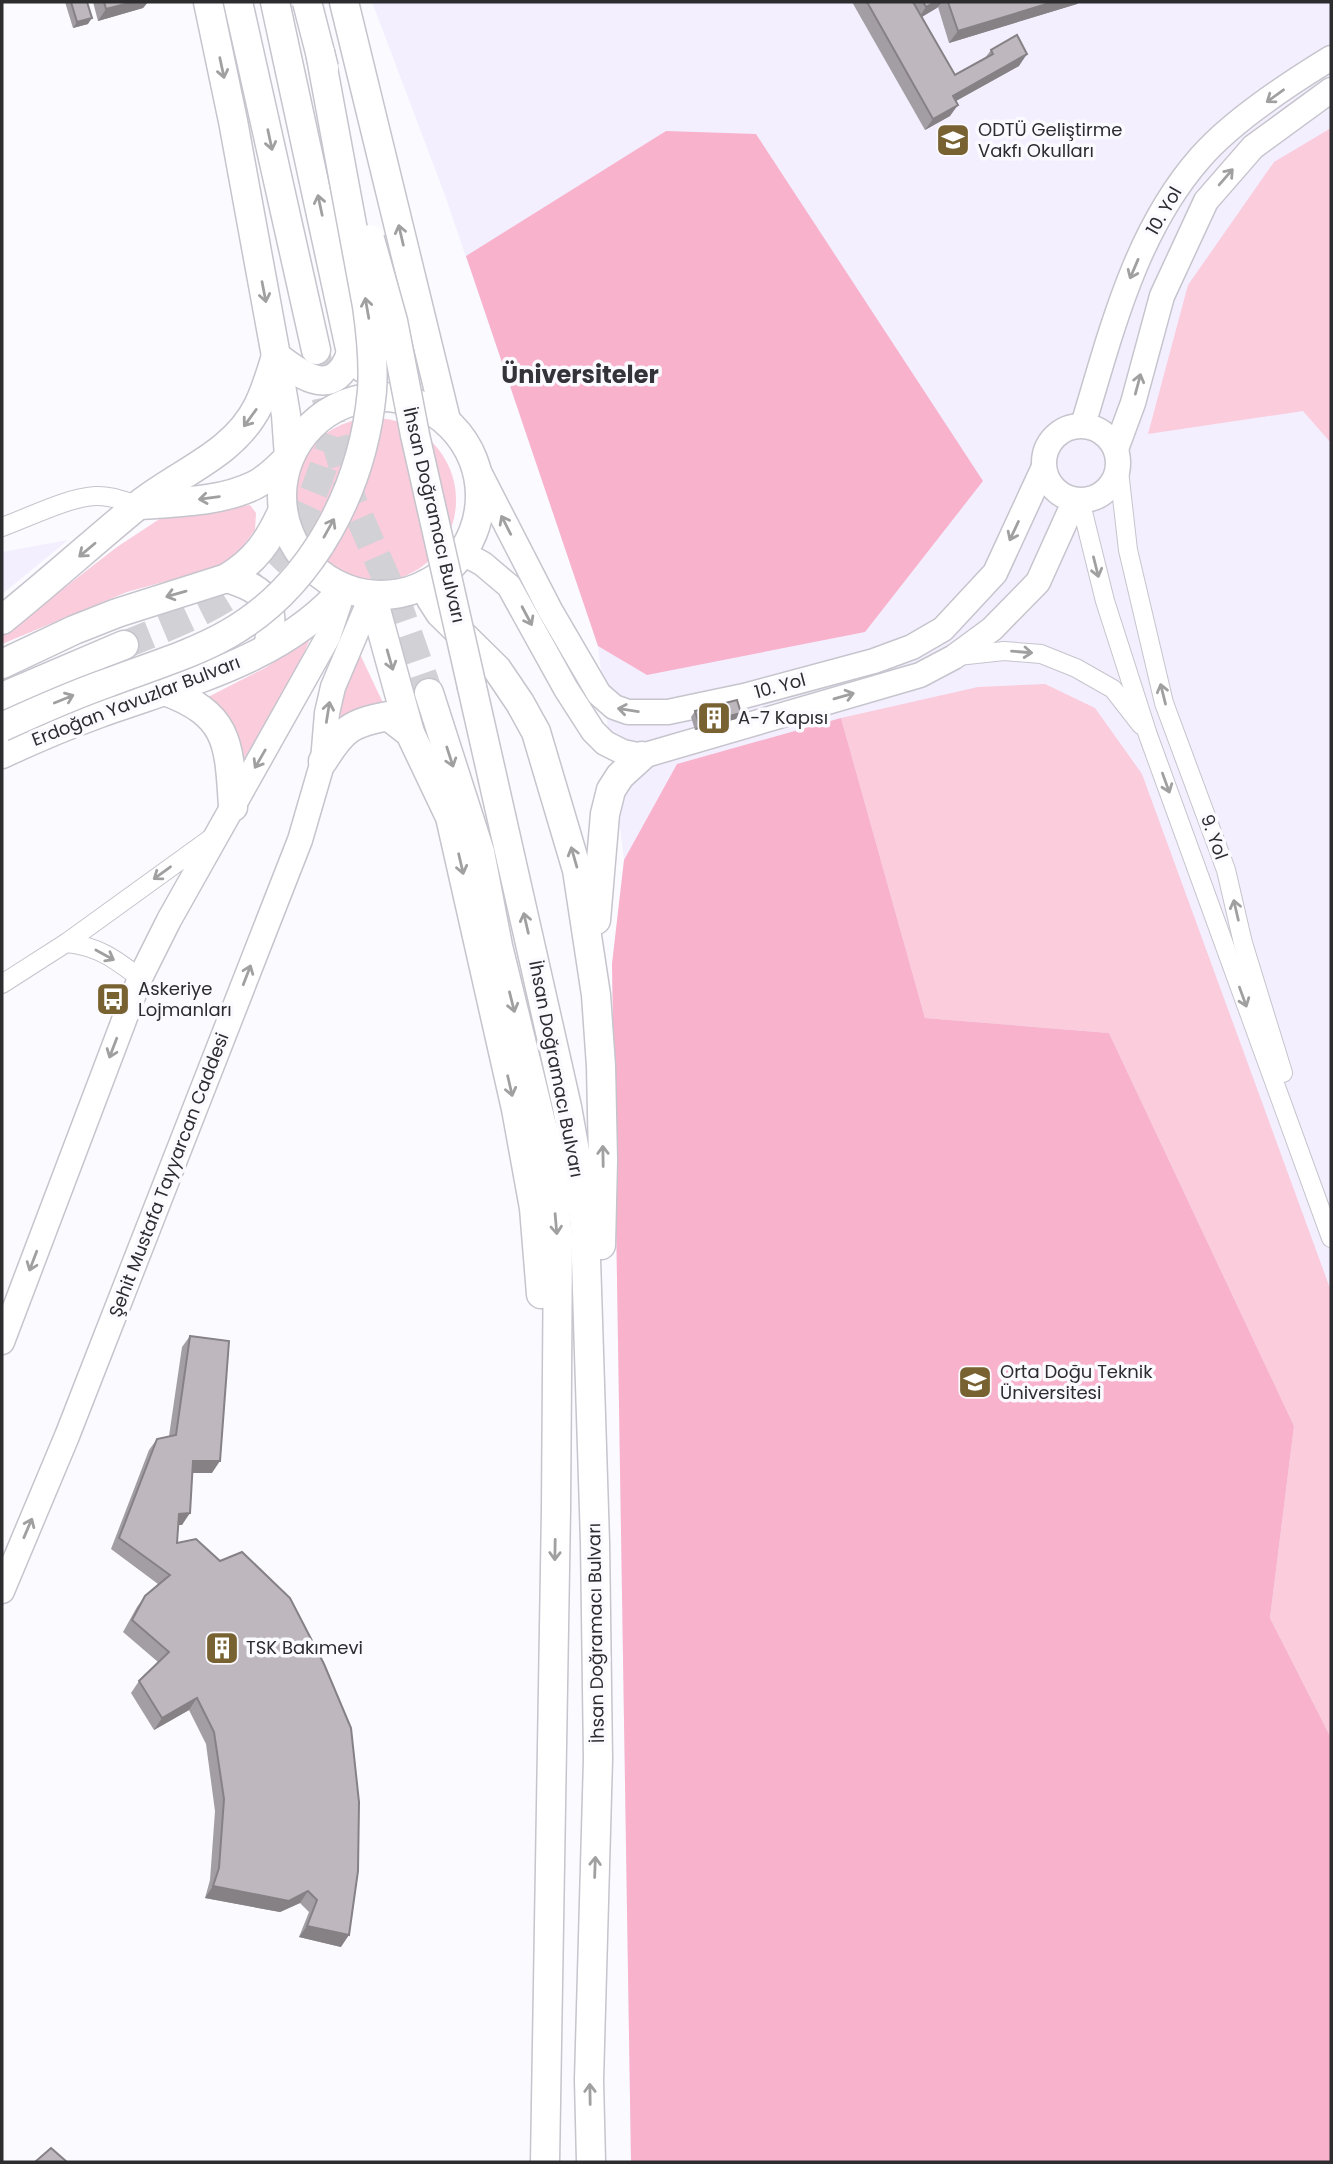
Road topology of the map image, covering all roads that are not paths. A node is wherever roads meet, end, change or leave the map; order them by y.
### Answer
1 (208, 2) edge
2 (238, 2) edge
3 (275, 2) edge
4 (307, 2) edge
5 (344, 2) edge
6 (320, 52) junction
7 (1331, 58) edge
8 (1331, 90) edge
9 (316, 350) tunnel mouth
10 (351, 353) junction
11 (276, 356) junction
12 (396, 398) junction
13 (446, 420) junction
14 (1083, 425) junction
15 (1117, 455) junction
16 (289, 457) junction
17 (476, 466) junction
18 (1043, 469) junction
19 (1077, 500) junction
20 (138, 505) junction
21 (282, 512) junction
22 (2, 527) edge
23 (463, 552) junction
24 (227, 578) junction
25 (426, 584) junction
26 (344, 588) junction
27 (372, 595) junction
28 (2, 620) edge
29 (124, 645) tunnel mouth
30 (269, 646) junction
31 (954, 657) junction
32 (2, 664) edge
33 (165, 691) junction
34 (429, 693) tunnel mouth
35 (744, 696) junction
36 (2, 697) edge
37 (668, 712) junction
38 (755, 722) junction
39 (2, 727) edge
40 (410, 733) junction
41 (1148, 735) junction
42 (682, 745) junction
43 (2, 754) edge
44 (642, 757) junction
45 (323, 761) junction
46 (233, 807) junction
47 (218, 833) junction
48 (66, 943) junction
49 (592, 961) junction
50 (140, 978) junction
51 (2, 984) edge
52 (1331, 1208) edge
53 (1331, 1238) edge
54 (2, 1342) edge
55 (556, 1509) junction
56 (595, 1542) junction
57 (2, 1591) edge
58 (545, 2162) edge
59 (591, 2162) edge

1 -> 11 main road
2 -> 9 main road
10 -> 3 main road, İhsan Doğramacı Bulvarı
4 - 6 main road, İhsan Doğramacı Bulvarı, bridge
13 -> 5 main road
39 -> 6 main road, bridge
56 -> 6 main road, İhsan Doğramacı Bulvarı, bridge
7 -> 14 street, 10. Yol
15 -> 8 street, 10. Yol
10 - 11 main road
10 - 12 main road, İhsan Doğramacı Bulvarı
11 - 16 main road
11 -> 20 main road
12 - 13 main road
12 - 16 main road
13 - 17 main road
14 - 15 street
14 - 18 street, 10. Yol
15 - 19 street, 10. Yol
52 -> 15 street, 9. Yol
16 -> 20 main road
16 - 21 main road
17 - 23 main road
37 -> 17 street, 10. Yol
18 - 19 street
18 -> 35 street, 10. Yol
19 - 31 street, 10. Yol
19 -> 41 street, 9. Yol
20 - 22 street
20 -> 28 main road
21 - 24 main road
21 - 26 main road
23 - 25 main road
23 -> 44 street
24 - 30 main road
24 -> 32 main road
25 - 27 main road
49 -> 25 main road
26 - 27 main road
26 - 30 main road, Erdoğan Yavuzlar Bulvarı
26 -> 46 street
27 -> 40 main road
45 -> 27 street, Şehit Mustafa Tayyarcan Caddesi
29 - 36 main road
30 - 33 main road, Erdoğan Yavuzlar Bulvarı
38 -> 31 street, 10. Yol
31 -> 41 street, 9. Yol
33 - 43 main road, Erdoğan Yavuzlar Bulvarı
33 - 46 main road
34 -> 55 main road, İhsan Doğramacı Bulvarı
35 - 37 street, 10. Yol
35 - 38 street
37 - 42 street
38 - 42 street, 10. Yol
40 - 45 main road
40 -> 55 main road
41 -> 53 street, 9. Yol
42 - 44 street, 10. Yol
44 - 49 main road
57 -> 45 street, Şehit Mustafa Tayyarcan Caddesi
46 - 47 street
47 -> 48 street
47 - 50 street
48 -> 50 street
48 - 51 street
56 -> 49 main road
50 -> 54 street
55 -> 58 main road, İhsan Doğramacı Bulvarı
59 -> 56 main road, İhsan Doğramacı Bulvarı

